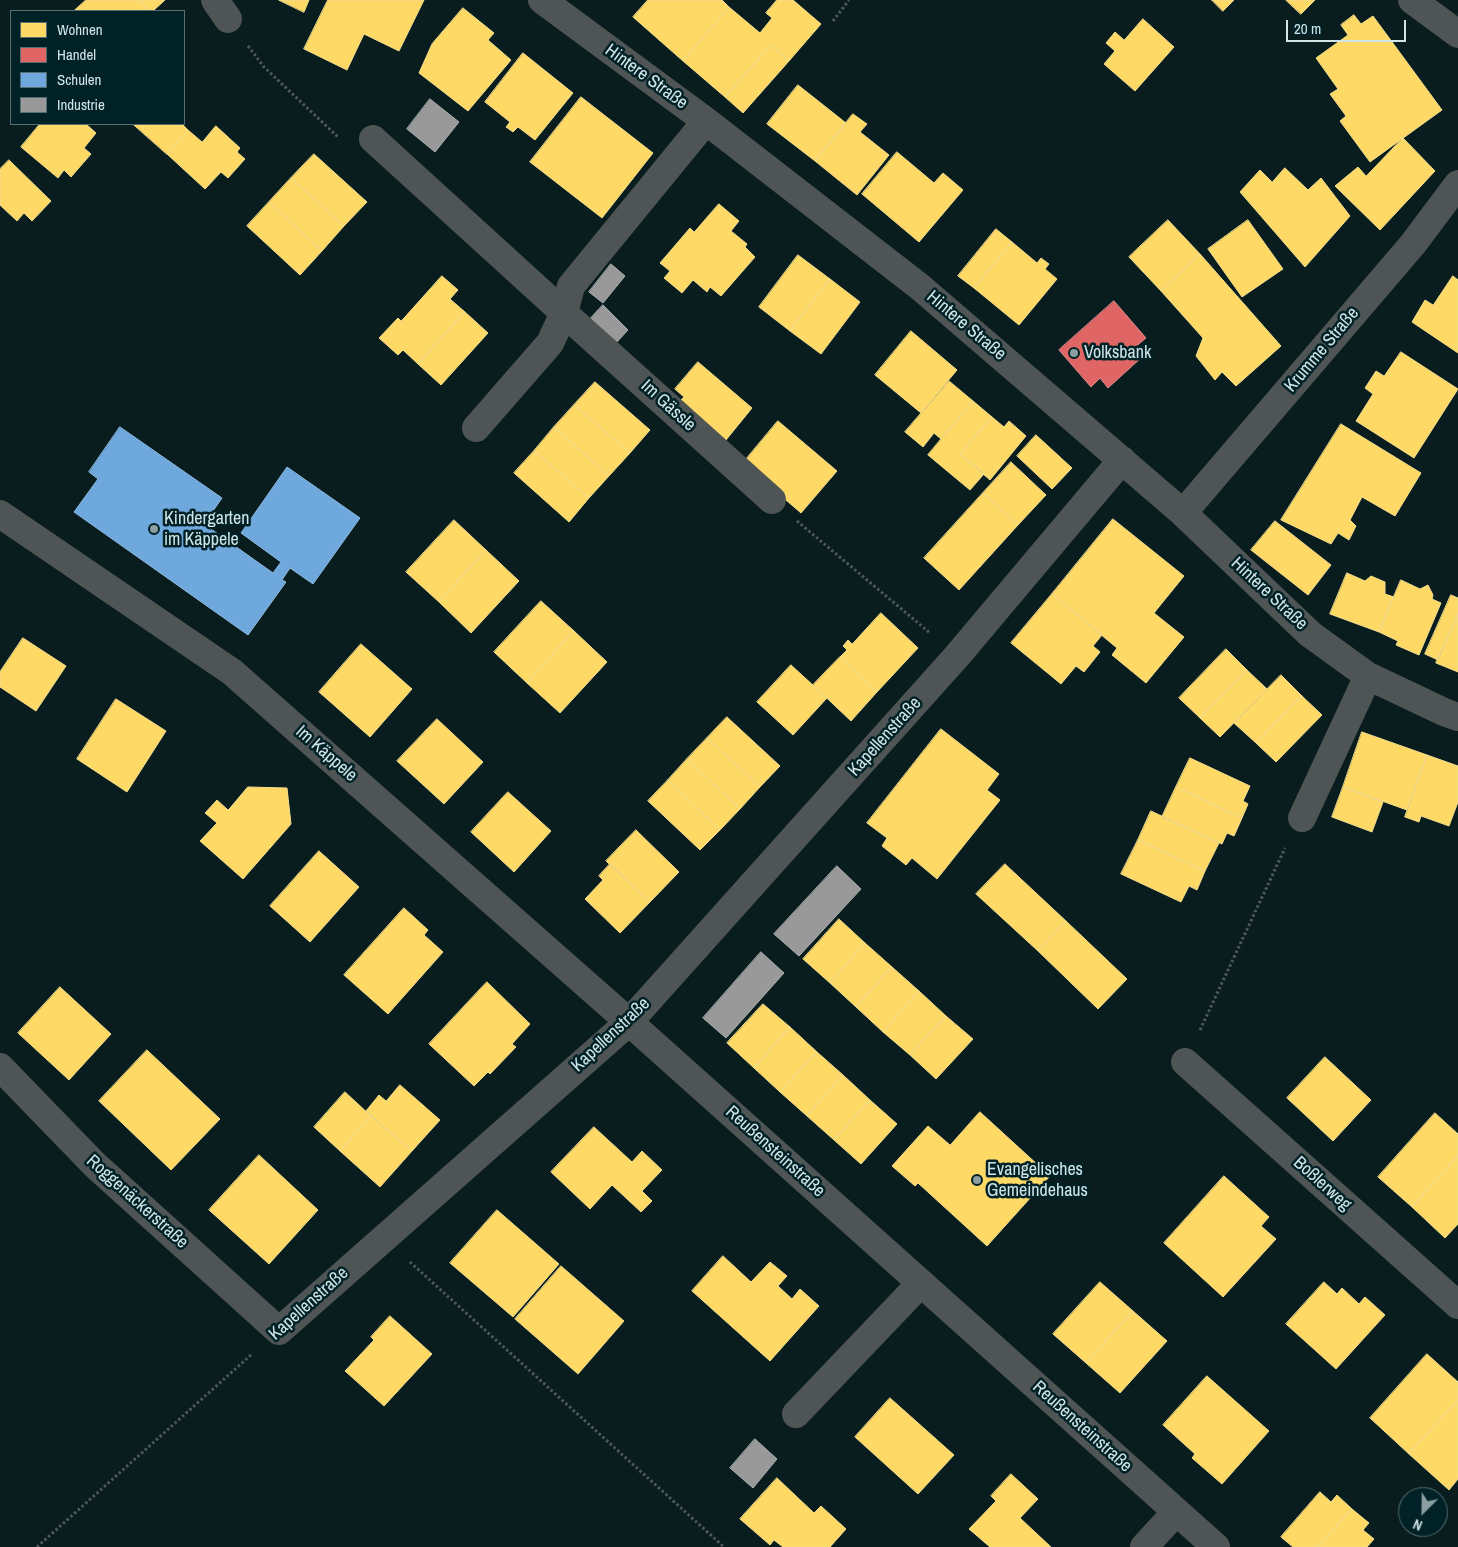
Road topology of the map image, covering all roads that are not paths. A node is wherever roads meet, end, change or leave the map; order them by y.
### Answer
1 (542, 0) edge
2 (1412, 0) edge
3 (1458, 34) edge
4 (706, 121) junction
5 (373, 139) road end
6 (1458, 184) edge
7 (564, 313) junction
8 (476, 428) dead end
9 (1122, 460) junction
10 (772, 500) road end
11 (1183, 513) junction
12 (0, 514) edge
13 (1368, 676) junction
14 (1458, 717) edge
15 (1302, 818) road end
16 (629, 1022) junction
17 (1185, 1062) road end
18 (0, 1067) edge
19 (921, 1283) junction
20 (1458, 1305) edge
21 (279, 1331) joint
22 (796, 1414) dead end
23 (1176, 1512) junction
24 (1144, 1547) edge
25 (1216, 1547) edge

1 - 4 street, Hintere Straße
2 - 3 street
4 - 7 street
4 - 9 street, Hintere Straße
5 - 7 street, Im Gässle
6 - 11 street, Krumme Straße
7 - 8 street
7 - 10 street, Im Gässle
9 - 11 street, Hintere Straße
9 - 16 street, Kapellenstraße
11 - 13 street, Hintere Straße
12 - 16 street, Im Käppele
13 - 14 street, Hintere Straße
13 - 15 street
16 - 19 street, Reußensteinstraße
16 - 21 street, Kapellenstraße
17 - 20 street, Boßlerweg
18 - 21 street, Roggenäckerstraße
19 - 22 street
19 - 23 street, Reußensteinstraße
23 - 24 street
23 - 25 street, Reußensteinstraße

